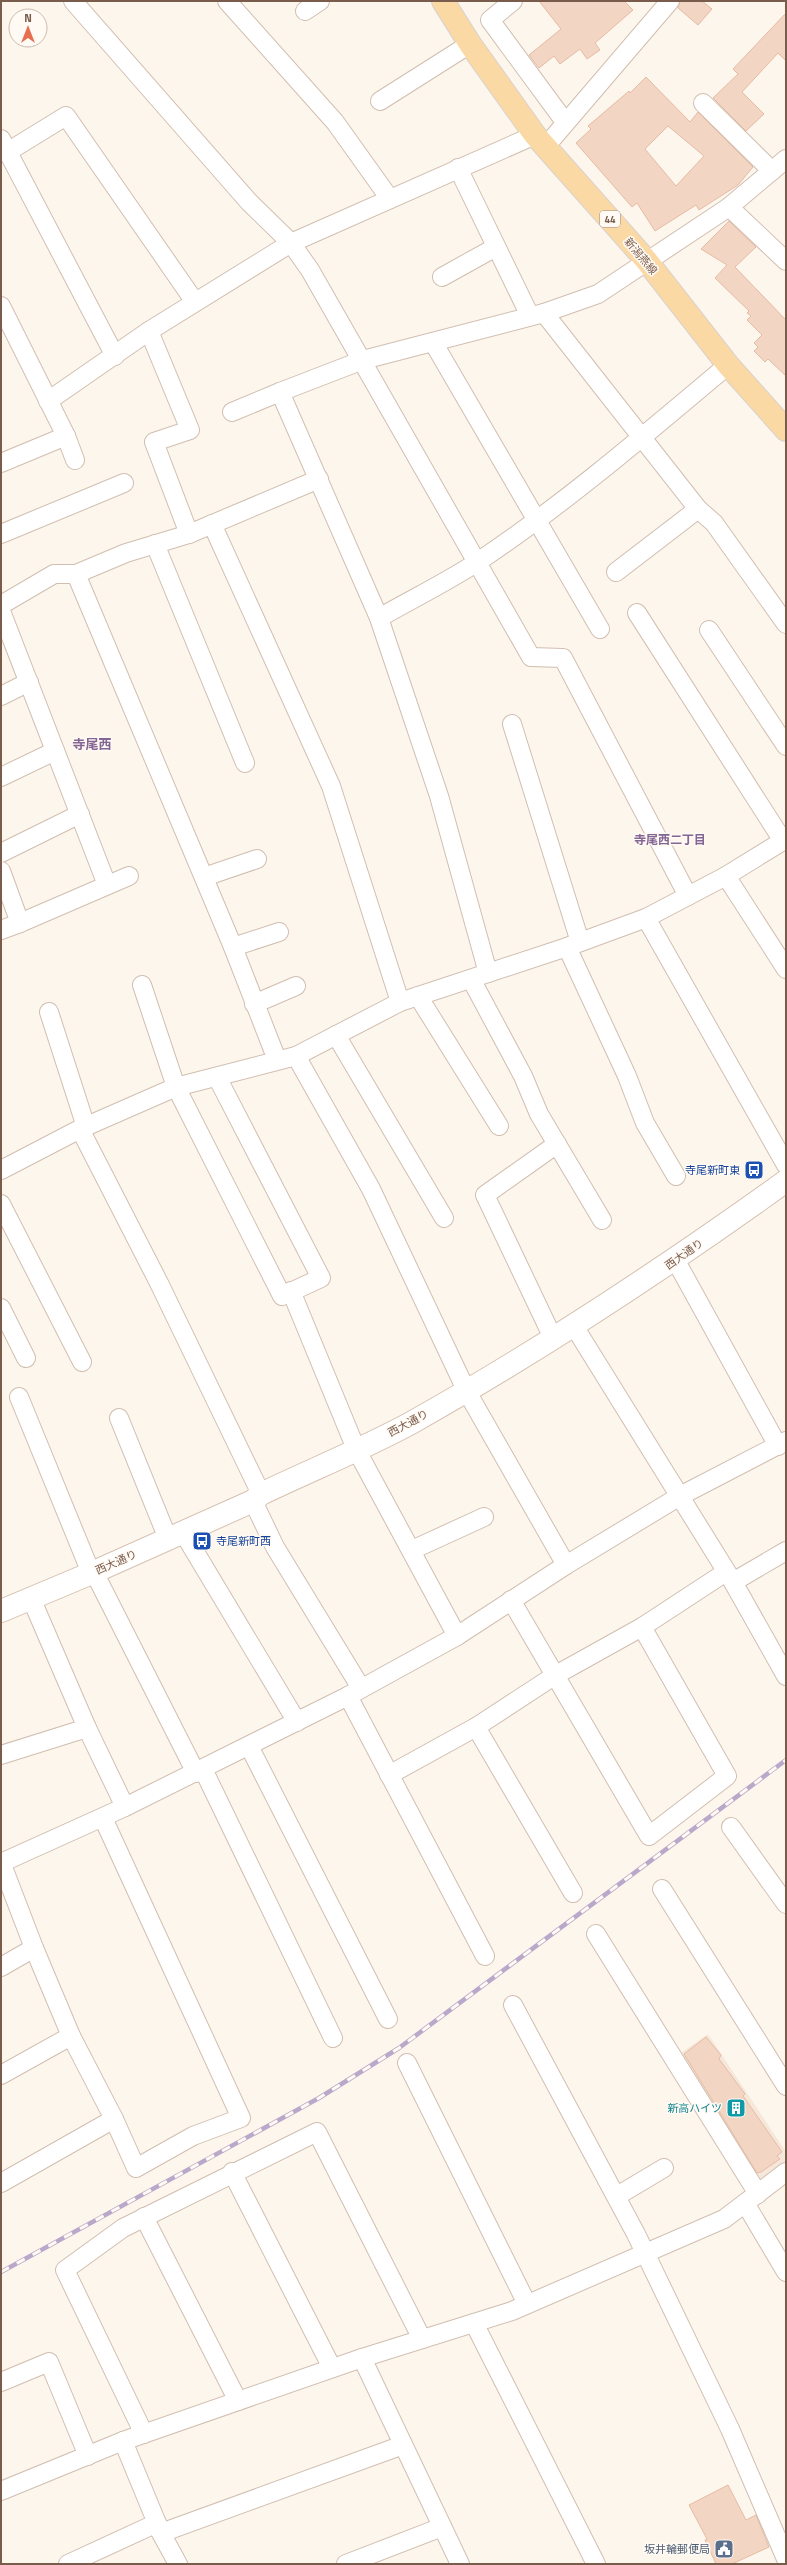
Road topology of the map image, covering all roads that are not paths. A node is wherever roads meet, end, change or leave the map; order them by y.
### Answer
1 (73, 1) edge
2 (226, 1) edge
3 (320, 1) edge
4 (443, 1) edge
5 (513, 1) edge
6 (670, 1) edge
7 (305, 11) dead end
8 (470, 44) junction
9 (380, 101) dead end
10 (703, 103) dead end
11 (565, 122) junction
12 (541, 140) junction
13 (5, 145) edge
14 (786, 159) edge
15 (458, 168) junction
16 (772, 171) junction
17 (390, 198) junction
18 (729, 207) junction
19 (290, 243) junction
20 (496, 247) junction
21 (646, 260) junction
22 (786, 262) edge
23 (442, 277) dead end
24 (195, 302) junction
25 (1, 306) edge
26 (537, 315) junction
27 (149, 331) junction
28 (433, 342) junction
29 (115, 356) junction
30 (363, 360) junction
31 (728, 365) junction
32 (280, 392) junction
33 (48, 401) junction
34 (232, 412) dead end
35 (786, 430) edge
36 (66, 436) junction
37 (643, 437) junction
38 (75, 460) dead end
39 (1, 463) edge
40 (319, 479) junction
41 (124, 483) dead end
42 (698, 509) junction
43 (536, 520) junction
44 (212, 524) junction
45 (1, 534) edge
46 (189, 534) junction
47 (155, 544) junction
48 (478, 562) junction
49 (616, 572) dead end
50 (76, 574) junction
51 (1, 605) edge
52 (1, 611) edge
53 (637, 613) dead end
54 (379, 618) junction
55 (786, 624) edge
56 (600, 629) dead end
57 (709, 630) dead end
58 (29, 682) junction
59 (1, 696) edge
60 (512, 724) dead end
61 (786, 746) edge
62 (55, 751) junction
63 (245, 763) dead end
64 (1, 777) edge
65 (80, 814) junction
66 (785, 840) edge
67 (1, 853) edge
68 (257, 859) dead end
69 (1, 871) edge
70 (129, 876) dead end
71 (726, 876) junction
72 (204, 877) junction
73 (107, 885) junction
74 (688, 896) junction
75 (646, 918) junction
76 (20, 923) junction
77 (1, 930) edge
78 (279, 932) dead end
79 (574, 945) junction
80 (234, 947) junction
81 (786, 969) edge
82 (488, 973) junction
83 (471, 979) junction
84 (142, 985) dead end
85 (296, 986) dead end
86 (418, 996) junction
87 (400, 1002) junction
88 (254, 1004) junction
89 (49, 1012) dead end
90 (336, 1035) junction
91 (296, 1056) junction
92 (277, 1060) junction
93 (217, 1077) junction
94 (176, 1088) junction
95 (499, 1126) dead end
96 (83, 1128) junction
97 (557, 1144) junction
98 (786, 1165) edge
99 (1, 1170) edge
100 (676, 1176) dead end
101 (786, 1181) edge
102 (1, 1204) edge
103 (444, 1218) dead end
104 (602, 1220) dead end
105 (676, 1261) junction
106 (291, 1291) junction
107 (1, 1308) edge
108 (574, 1326) junction
109 (553, 1338) junction
110 (26, 1358) dead end
111 (82, 1362) dead end
112 (466, 1390) junction
113 (19, 1397) dead end
114 (119, 1418) dead end
115 (782, 1443) edge
116 (356, 1449) junction
117 (680, 1496) junction
118 (257, 1497) junction
119 (484, 1517) dead end
120 (176, 1535) junction
121 (412, 1550) junction
122 (786, 1551) edge
123 (566, 1566) junction
124 (92, 1573) junction
125 (730, 1577) junction
126 (30, 1598) junction
127 (510, 1600) junction
128 (2, 1606) edge
129 (642, 1627) junction
130 (457, 1636) junction
131 (554, 1676) junction
132 (786, 1676) edge
133 (354, 1692) junction
134 (297, 1722) junction
135 (87, 1728) junction
136 (476, 1728) junction
137 (249, 1746) junction
138 (1, 1755) edge
139 (200, 1771) junction
140 (389, 1775) junction
141 (125, 1807) junction
142 (103, 1818) junction
143 (731, 1827) dead end
144 (1, 1862) edge
145 (662, 1889) dead end
146 (573, 1893) dead end
147 (786, 1904) edge
148 (596, 1934) dead end
149 (34, 1948) junction
150 (485, 1956) dead end
151 (1, 1967) edge
152 (513, 2005) dead end
153 (388, 2019) dead end
154 (72, 2036) junction
155 (333, 2038) dead end
156 (407, 2064) dead end
157 (1, 2075) edge
158 (786, 2086) edge
159 (114, 2119) junction
160 (664, 2168) dead end
161 (232, 2172) junction
162 (786, 2172) edge
163 (1, 2183) edge
164 (617, 2196) junction
165 (752, 2198) junction
166 (144, 2217) junction
167 (646, 2253) junction
168 (786, 2272) edge
169 (527, 2304) junction
170 (474, 2323) junction
171 (422, 2339) junction
172 (362, 2358) junction
173 (332, 2368) junction
174 (1, 2382) edge
175 (238, 2401) junction
176 (144, 2434) junction
177 (123, 2441) junction
178 (403, 2445) junction
179 (88, 2456) junction
180 (1, 2490) edge
181 (442, 2527) junction
182 (159, 2528) junction
183 (786, 2559) edge
184 (68, 2564) edge
185 (178, 2564) edge
186 (346, 2564) edge
187 (460, 2564) edge
188 (596, 2564) edge

1 - 19 street
2 - 17 street
3 - 7 street
4 - 8 main road, 新潟燕線 / 44
5 - 11 street
6 - 11 street
8 - 9 street
8 - 12 main road, 新潟燕線 / 44
10 - 16 street
11 - 12 street
12 - 15 street
12 - 21 main road, 新潟燕線 / 44
13 - 24 street
13 - 29 street
14 - 16 street
15 - 17 street
15 - 20 street
16 - 18 street
17 - 19 street
18 - 21 street
18 - 22 street
19 - 24 street
19 - 30 street
20 - 23 street
20 - 26 street
21 - 26 street
21 - 31 main road, 新潟燕線 / 44
24 - 27 street
25 - 33 street
26 - 28 street
26 - 37 street
27 - 29 street
27 - 46 street
28 - 30 street
28 - 43 street
29 - 33 street
30 - 32 street
30 - 48 street
31 - 35 main road, 新潟燕線 / 44
31 - 37 street
32 - 34 street
32 - 40 street
33 - 36 street
36 - 38 street
36 - 39 street
37 - 42 street
37 - 43 street
40 - 44 street
40 - 54 street
41 - 45 street
42 - 49 street
42 - 55 street
43 - 48 street
43 - 56 street
44 - 46 street
44 - 87 street
46 - 47 street
47 - 50 street
47 - 63 street
48 - 54 street
48 - 74 street
50 - 51 street
50 - 72 street
52 - 58 street
53 - 66 street
54 - 82 street
57 - 61 street
58 - 59 street
58 - 62 street
60 - 79 street
62 - 64 street
62 - 65 street
65 - 67 street
65 - 73 street
66 - 71 street
68 - 72 street
69 - 76 street
70 - 73 street
71 - 74 street
71 - 81 street
72 - 80 street
73 - 76 street
74 - 75 street
75 - 79 street
75 - 98 street
76 - 77 street
78 - 80 street
79 - 82 street
79 - 100 street
80 - 88 street
82 - 83 street
83 - 86 street
83 - 97 street
84 - 94 street
85 - 88 street
86 - 87 street
86 - 95 street
87 - 90 street
88 - 92 street
89 - 96 street
90 - 91 street
90 - 103 street
91 - 92 street
91 - 112 street
92 - 93 street
93 - 94 street
93 - 106 street
94 - 96 street
94 - 106 street
96 - 99 street
96 - 118 street
97 - 104 street
97 - 109 street
101 - 105 street, 西大通り
102 - 111 street
105 - 108 street, 西大通り
105 - 115 street
106 - 116 street
107 - 110 street
108 - 109 street, 西大通り
108 - 117 street
109 - 112 street, 西大通り
112 - 116 street, 西大通り
112 - 123 street
113 - 124 street
114 - 120 street
115 - 117 street
116 - 118 street, 西大通り
116 - 121 street
117 - 123 street
117 - 125 street
118 - 120 street, 西大通り
118 - 133 street
119 - 121 street
120 - 124 street, 西大通り
120 - 134 street
121 - 130 street
122 - 125 street
123 - 127 street
124 - 126 street, 西大通り
124 - 139 street
125 - 129 street
125 - 132 street
126 - 128 street, 西大通り
126 - 135 street
127 - 130 street
127 - 131 street
129 - 131 street
129 - 131 street
130 - 133 street
131 - 136 street
133 - 134 street
133 - 140 street
134 - 137 street
135 - 138 street
135 - 141 street
136 - 140 street
136 - 146 street
137 - 139 street
137 - 153 street
139 - 141 street
139 - 155 street
140 - 150 street
141 - 142 street
142 - 144 street
142 - 159 street
143 - 147 street
144 - 149 street
145 - 158 street
148 - 165 street
149 - 151 street
149 - 154 street
152 - 164 street
154 - 157 street
154 - 159 street
156 - 169 street
159 - 163 street
160 - 164 street
161 - 166 street
161 - 171 street
161 - 173 street
162 - 165 street
164 - 167 street
165 - 167 street
165 - 168 street
166 - 175 street
166 - 176 street
167 - 169 street
167 - 183 street
169 - 170 street
170 - 171 street
170 - 188 street
171 - 172 street
172 - 173 street
172 - 178 street
173 - 175 street
174 - 179 street
175 - 176 street
176 - 177 street
177 - 179 street
177 - 182 street
178 - 181 street
178 - 182 street
179 - 180 street
181 - 186 street
181 - 187 street
182 - 184 street
182 - 185 street

